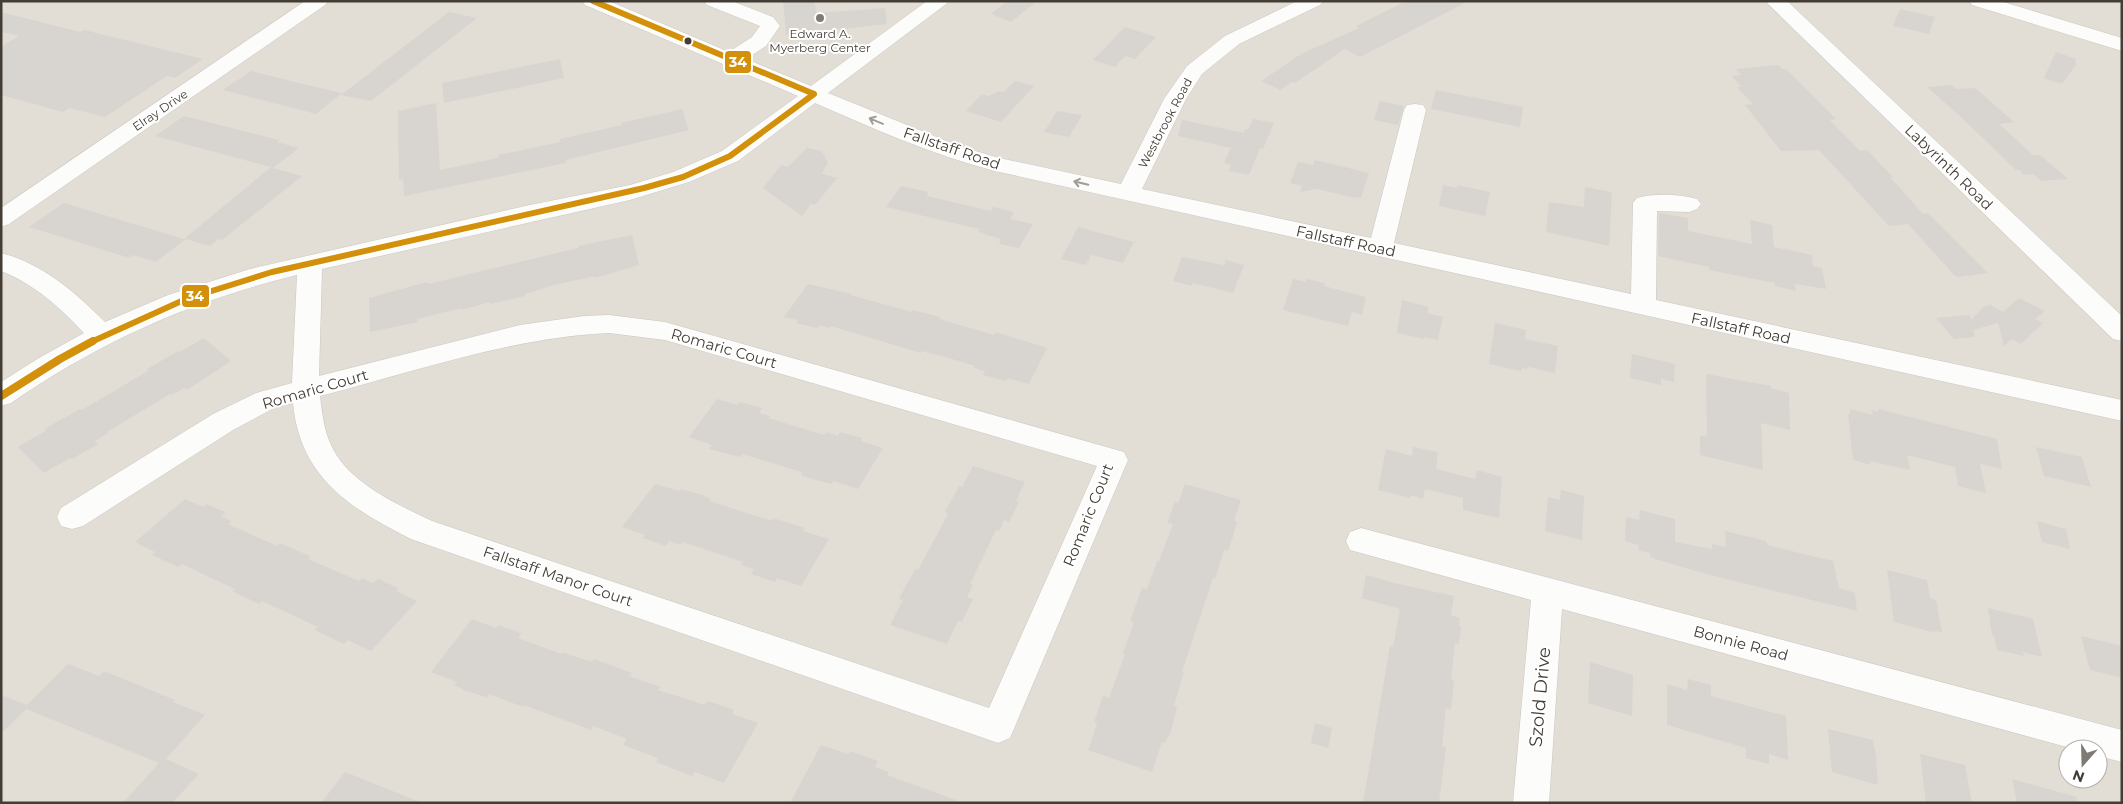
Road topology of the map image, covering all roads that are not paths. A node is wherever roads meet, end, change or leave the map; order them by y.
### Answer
1 (318, 1) edge
2 (592, 1) edge
3 (648, 1) edge
4 (714, 1) edge
5 (940, 1) edge
6 (1313, 1) edge
7 (1775, 1) edge
8 (1979, 1) edge
9 (624, 15) junction
10 (2122, 46) edge
11 (731, 60) junction
12 (814, 94) junction
13 (1414, 110) dead end
14 (1128, 194) junction
15 (1689, 204) dead end
16 (1, 219) edge
17 (1380, 249) junction
18 (1, 261) edge
19 (310, 264) junction
20 (1643, 306) junction
21 (2122, 332) edge
22 (102, 335) junction
23 (304, 389) junction
24 (1, 396) edge
25 (2122, 411) edge
26 (72, 517) dead end
27 (1361, 541) dead end
28 (1548, 591) junction
29 (998, 727) joint
30 (2122, 746) edge
31 (1531, 803) edge

1 - 16 street, Elray Drive
2 - 9 street, Fallstaff Road
3 - 9 street
4 - 11 street
5 - 12 street
6 - 14 street, Westbrook Road
7 - 21 street, Labyrinth Road
8 - 10 street
9 - 11 street, Fallstaff Road
11 - 12 street, Fallstaff Road
14 -> 12 street, Fallstaff Road
12 - 19 street
13 - 17 street
14 - 17 street, Fallstaff Road
15 - 20 street
17 - 20 street, Fallstaff Road
18 - 22 street
19 - 22 street
19 - 23 street, Fallstaff Manor Court
20 - 25 street, Fallstaff Road
22 - 24 street
23 - 26 street, Romaric Court
23 - 29 street, Fallstaff Manor Court
23 - 29 street, Romaric Court
27 - 28 street, Bonnie Road
28 - 30 street, Bonnie Road
28 - 31 street, Szold Drive

